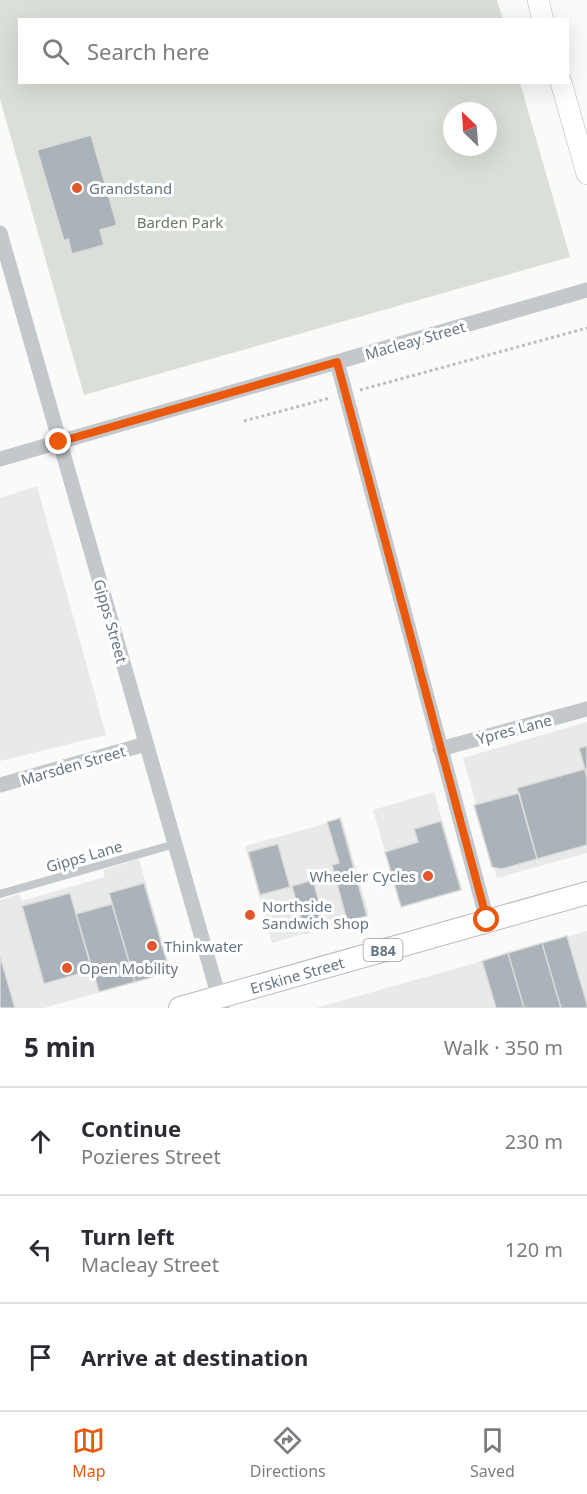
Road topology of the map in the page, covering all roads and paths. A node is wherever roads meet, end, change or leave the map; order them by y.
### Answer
1 (538, 0) edge
2 (542, 18) edge
3 (562, 84) edge
4 (587, 174) edge
5 (0, 233) edge
6 (587, 290) edge
7 (587, 328) edge
8 (337, 362) junction
9 (345, 394) junction
10 (244, 421) dead end
11 (59, 442) junction
12 (0, 459) edge
13 (587, 708) edge
14 (146, 744) junction
15 (440, 749) junction
16 (0, 785) edge
17 (175, 844) junction
18 (587, 893) edge
19 (0, 894) edge
20 (487, 920) junction
21 (220, 1002) edge
22 (180, 1008) edge

1 - 2 street
3 - 4 street
5 - 11 street, Gipps Street
6 - 8 street, Macleay Street
7 - 9 path
8 - 9 street
8 - 11 street, Macleay Street
9 - 10 path
9 - 15 street
11 - 12 street, Macleay Street
11 - 14 street, Gipps Street
13 - 15 street, Ypres Lane
14 - 16 street, Marsden Street
14 - 17 street, Gipps Street
15 - 20 street
17 - 19 lane, Gipps Lane
17 - 21 street, Gipps Street
18 - 20 main road, Erskine Street / B84
20 - 21 main road, Erskine Street / B84
21 - 22 main road, Erskine Street / B84

